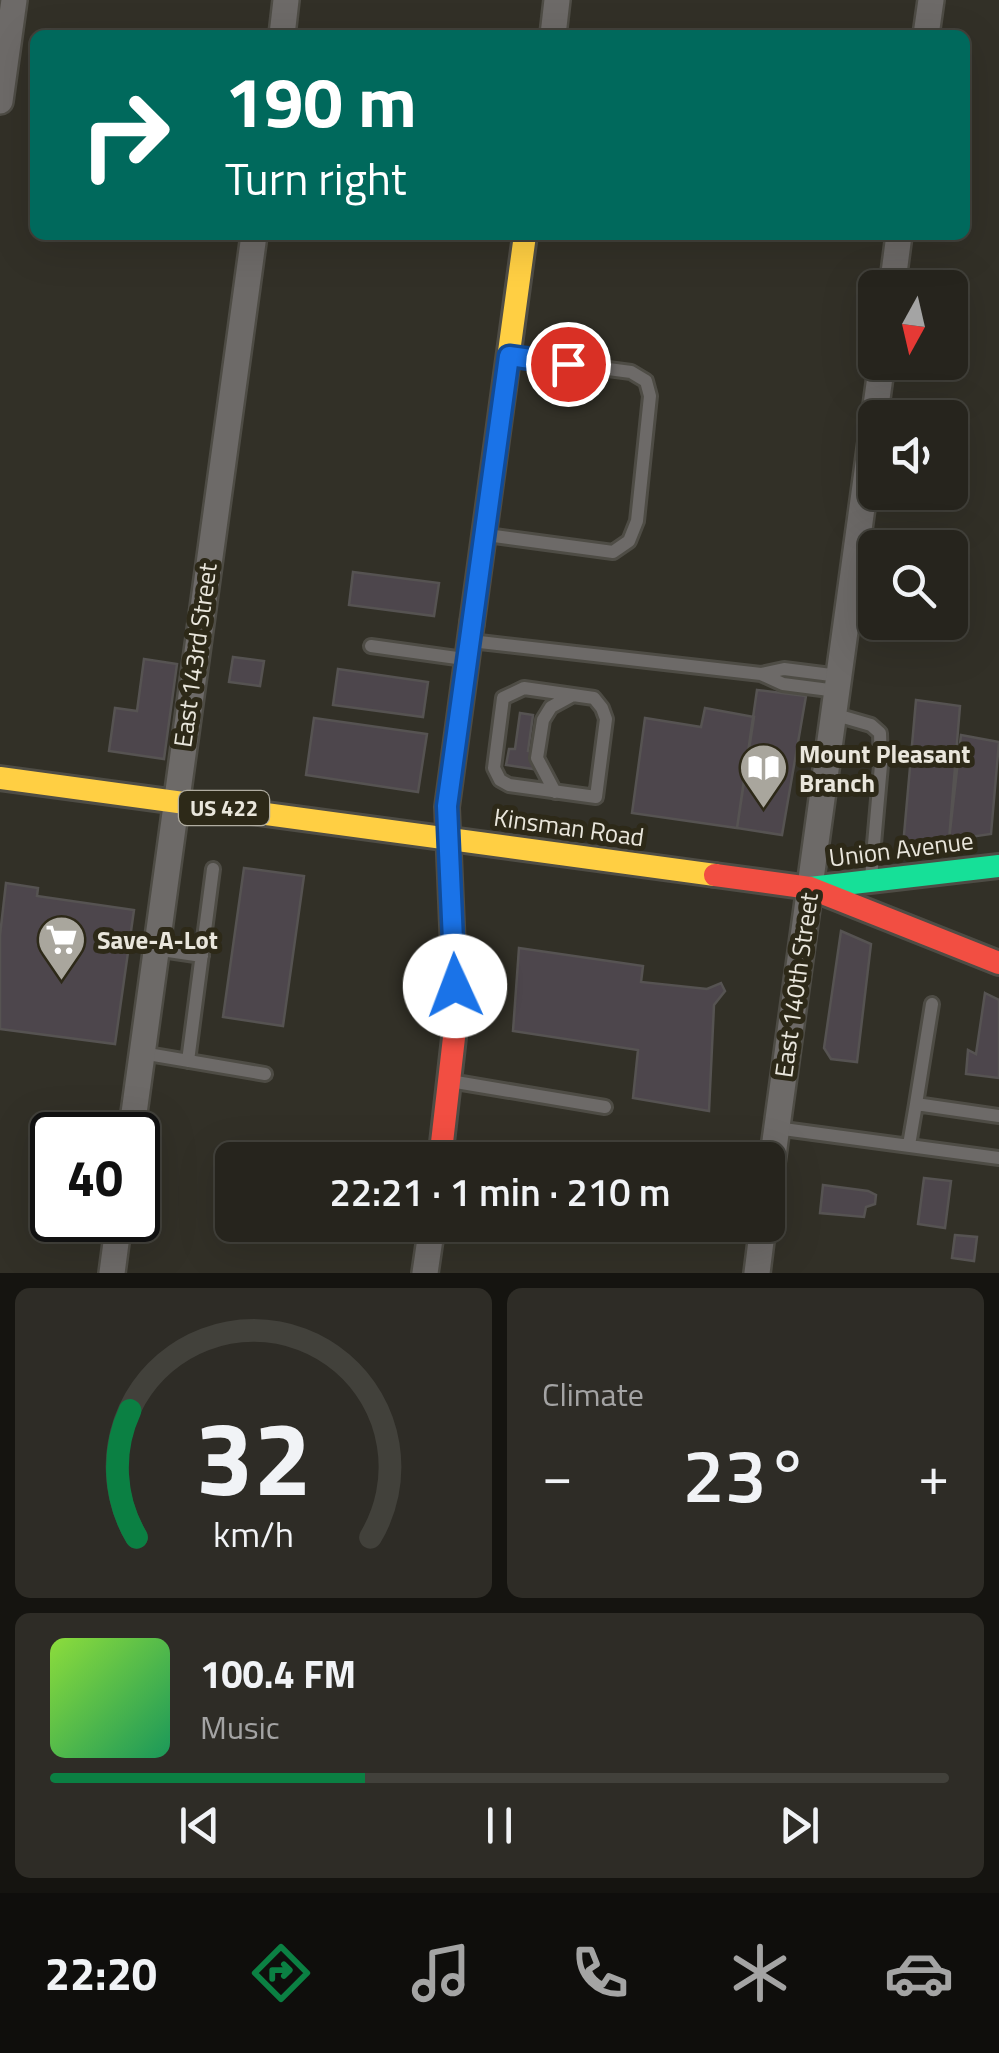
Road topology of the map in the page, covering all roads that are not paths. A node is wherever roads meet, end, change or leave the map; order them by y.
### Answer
1 (14, 0) edge
2 (286, 0) edge
3 (558, 0) edge
4 (931, 0) edge
5 (283, 30) edge
6 (554, 30) edge
7 (927, 30) edge
8 (0, 101) edge
9 (253, 240) edge
10 (524, 240) edge
11 (898, 240) edge
12 (894, 270) edge
13 (509, 356) junction
14 (880, 380) edge
15 (484, 534) junction
16 (371, 646) dead end
17 (468, 650) junction
18 (836, 694) junction
19 (573, 695) junction
20 (0, 778) edge
21 (555, 792) junction
22 (175, 802) junction
23 (447, 839) junction
24 (999, 866) edge
25 (214, 869) dead end
26 (871, 880) junction
27 (810, 888) junction
28 (156, 949) junction
29 (202, 956) junction
30 (999, 963) edge
31 (932, 1004) dead end
32 (142, 1053) junction
33 (188, 1061) junction
34 (266, 1074) dead end
35 (450, 1081) junction
36 (916, 1104) junction
37 (606, 1107) dead end
38 (134, 1112) edge
39 (999, 1116) edge
40 (776, 1128) junction
41 (442, 1142) edge
42 (774, 1142) edge
43 (909, 1145) junction
44 (999, 1158) edge
45 (117, 1242) edge
46 (430, 1242) edge
47 (761, 1242) edge
48 (112, 1273) edge
49 (425, 1273) edge
50 (757, 1273) edge

1 - 8 street
2 - 5 street
3 - 6 street
4 - 7 street
9 - 22 street, East 143rd Street
10 - 13 main road
11 - 12 street
13 - 15 main road
13 - 15 lane
14 - 18 street, East 140th Street
15 - 17 main road
16 - 17 lane
17 - 18 lane
17 - 23 main road
18 - 26 lane
18 - 27 street, East 140th Street
19 - 21 lane
19 - 21 lane
19 - 21 lane
20 - 22 main road, Kinsman Road / US 422
22 - 23 main road, Kinsman Road / US 422
22 - 28 street, East 143rd Street
23 - 27 main road, Kinsman Road / US 422
23 - 35 main road
24 - 26 main road, Union Avenue
25 - 29 lane
26 - 27 main road, Union Avenue
27 - 30 main road, Kinsman Road / US 422
27 - 40 street, East 140th Street
28 - 29 lane
28 - 32 street, East 143rd Street
29 - 33 lane
31 - 36 lane
32 - 33 lane
32 - 38 street, East 143rd Street
33 - 34 lane
35 - 37 lane
35 - 41 main road
36 - 39 lane
36 - 43 lane
40 - 42 street, East 140th Street
40 - 43 lane
43 - 44 lane
45 - 48 street
46 - 49 street
47 - 50 street

